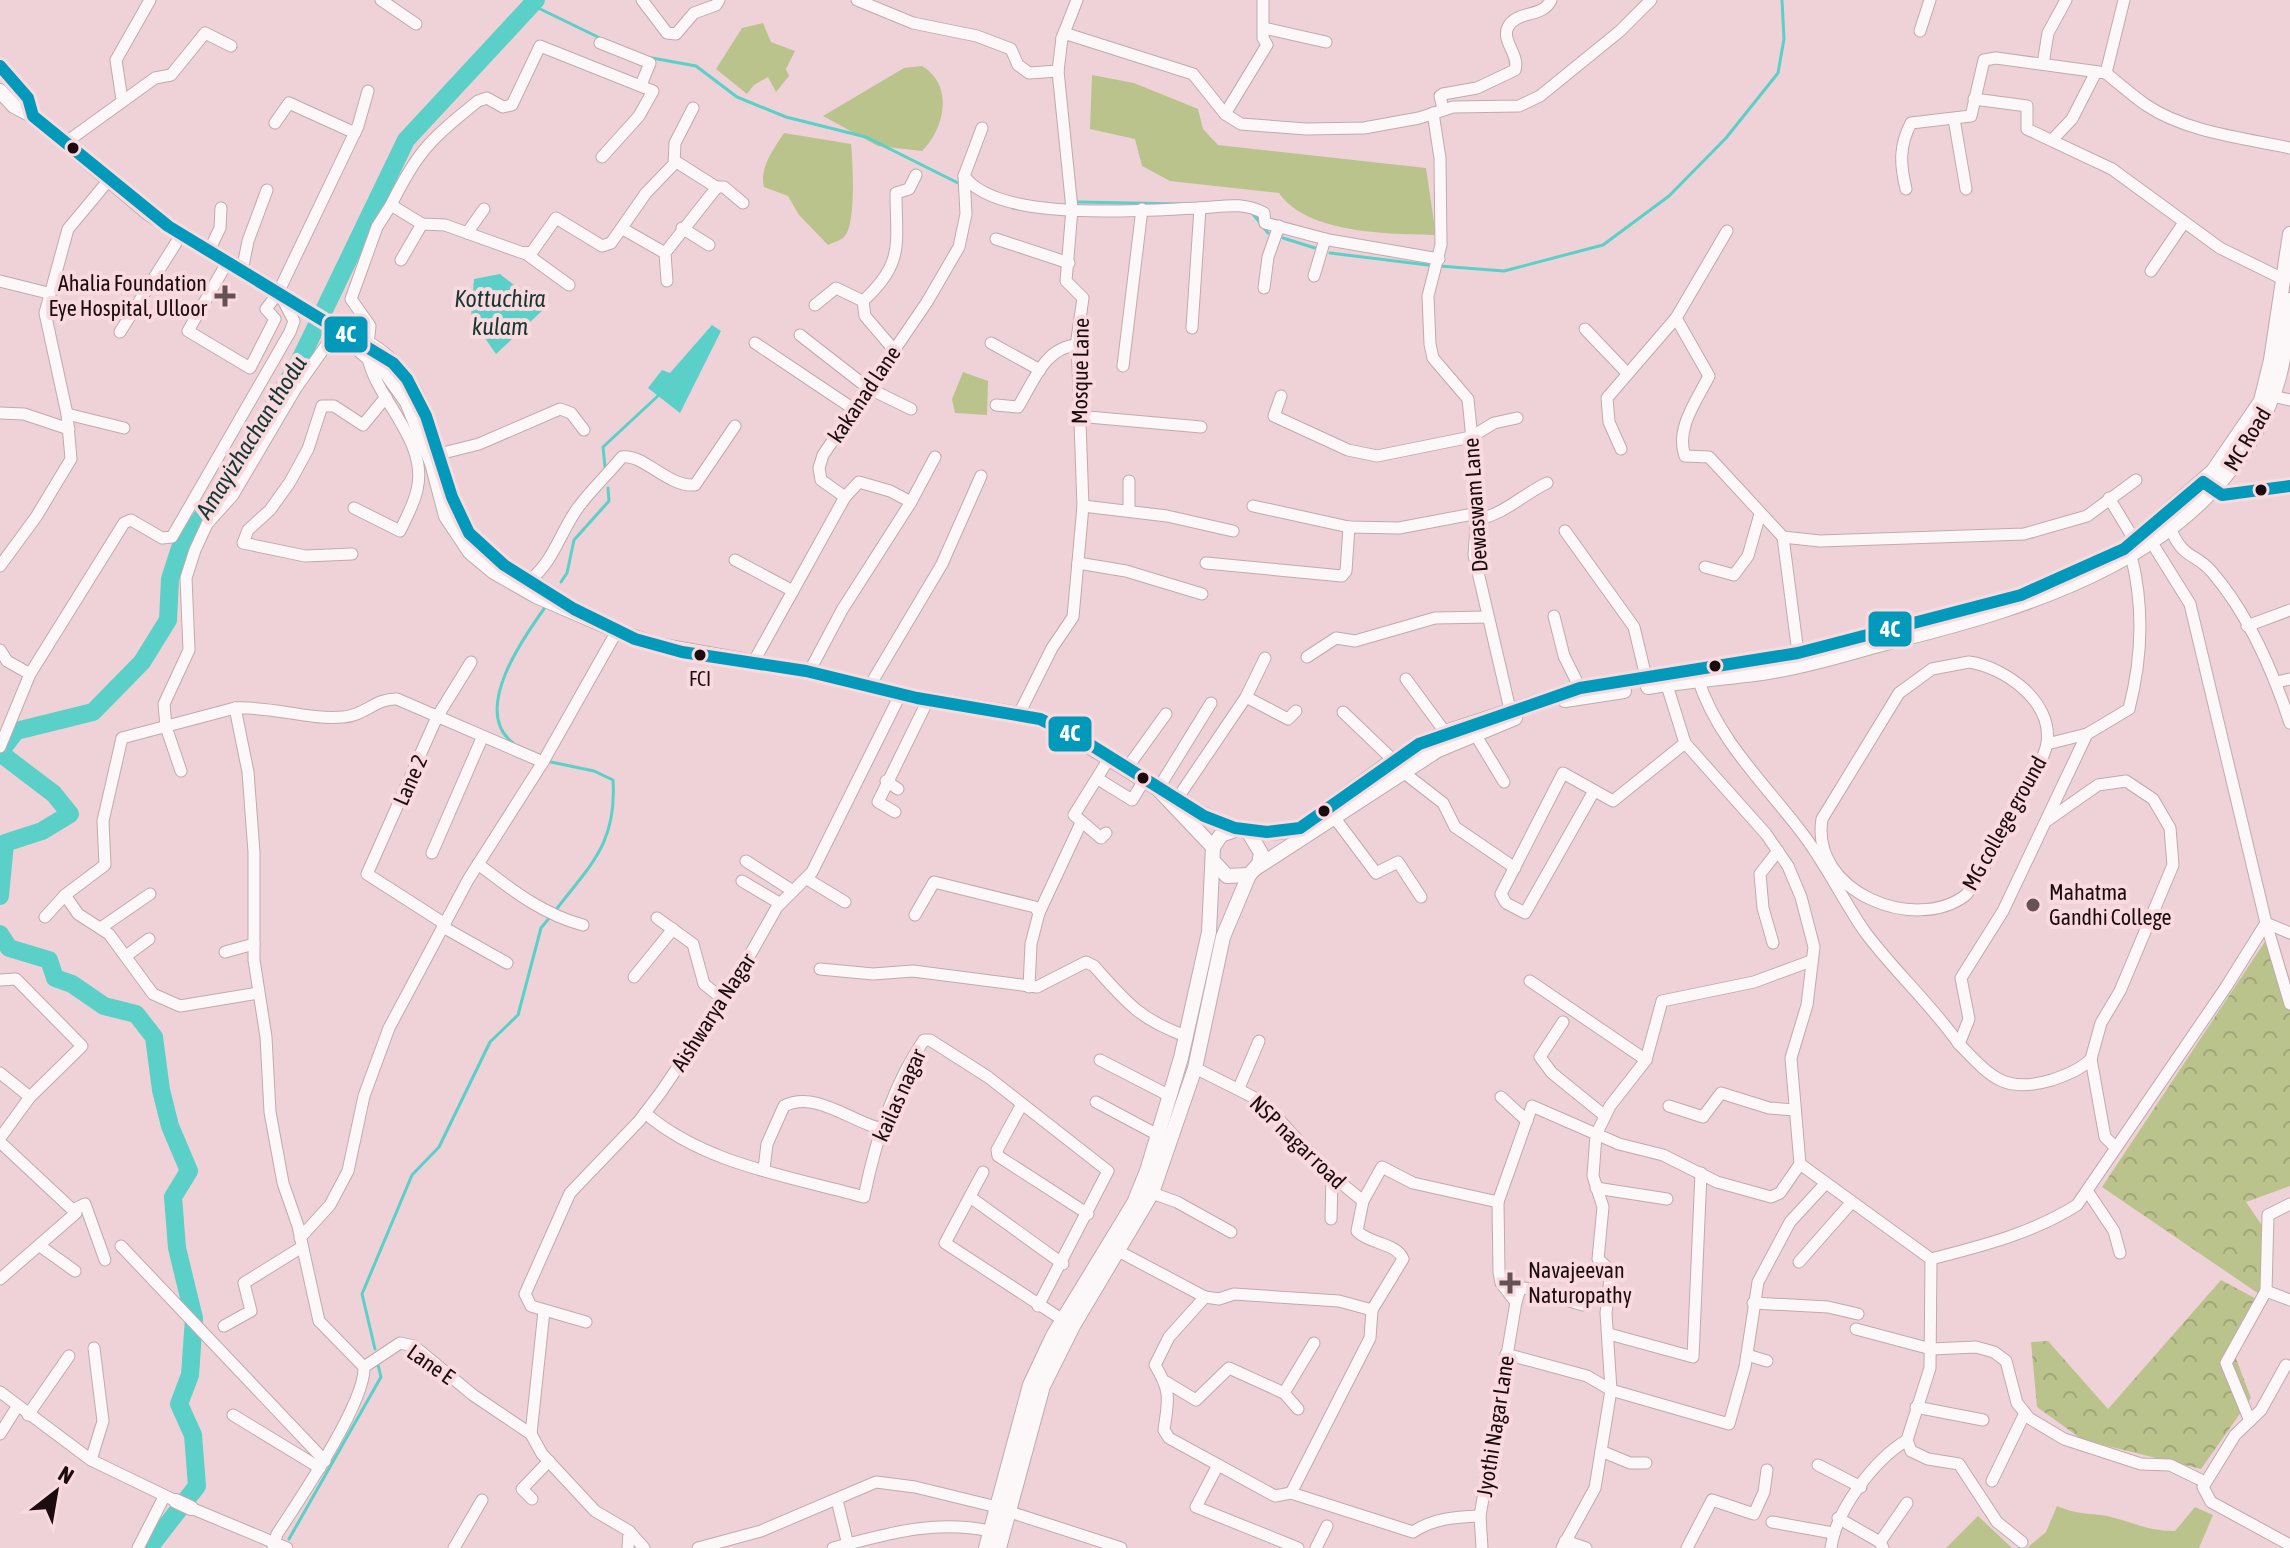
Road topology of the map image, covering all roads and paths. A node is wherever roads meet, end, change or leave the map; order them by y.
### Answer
1 (150, 0) edge
2 (642, 0) edge
3 (719, 0) edge
4 (857, 0) edge
5 (1077, 0) edge
6 (1263, 0) edge
7 (1551, 0) edge
8 (1651, 0) edge
9 (1930, 0) edge
10 (2066, 0) edge
11 (2124, 0) edge
12 (388, 2) edge
13 (416, 24) dead end
14 (1264, 28) junction
15 (1920, 31) dead end
16 (1062, 38) junction
17 (1326, 42) dead end
18 (600, 43) dead end
19 (231, 46) dead end
20 (2043, 64) junction
21 (0, 66) edge
22 (1058, 71) junction
23 (2101, 73) junction
24 (641, 85) junction
25 (0, 91) edge
26 (368, 91) dead end
27 (1974, 99) junction
28 (122, 100) junction
29 (693, 108) dead end
30 (1438, 111) junction
31 (1225, 114) junction
32 (33, 116) junction
33 (1954, 119) junction
34 (275, 123) dead end
35 (982, 128) dead end
36 (355, 133) junction
37 (2053, 139) junction
38 (65, 143) junction
39 (2290, 148) edge
40 (602, 157) dead end
41 (675, 161) junction
42 (916, 175) dead end
43 (964, 176) junction
44 (108, 181) junction
45 (717, 187) junction
46 (1906, 189) dead end
47 (1966, 189) dead end
48 (267, 190) dead end
49 (743, 203) dead end
50 (391, 205) junction
51 (221, 208) dead end
52 (1200, 208) junction
53 (484, 209) dead end
54 (1072, 209) junction
55 (1142, 209) junction
56 (422, 224) junction
57 (2183, 224) junction
58 (1279, 226) junction
59 (682, 228) junction
60 (623, 229) junction
61 (1727, 231) dead end
62 (467, 233) junction
63 (2290, 234) edge
64 (181, 235) junction
65 (996, 239) dead end
66 (1325, 239) junction
67 (709, 245) dead end
68 (209, 251) junction
69 (525, 253) junction
70 (665, 253) junction
71 (1439, 259) junction
72 (401, 260) dead end
73 (228, 261) junction
74 (1069, 263) junction
75 (242, 271) junction
76 (2151, 271) dead end
77 (1314, 276) dead end
78 (2283, 279) junction
79 (0, 281) edge
80 (667, 281) dead end
81 (569, 285) dead end
82 (1264, 288) dead end
83 (48, 293) junction
84 (278, 293) junction
85 (2290, 299) edge
86 (863, 301) junction
87 (815, 305) dead end
88 (1676, 318) junction
89 (335, 328) junction
90 (1192, 328) dead end
91 (1585, 329) dead end
92 (120, 332) dead end
93 (800, 335) dead end
94 (755, 343) dead end
95 (991, 343) dead end
96 (1077, 345) junction
97 (2287, 346) edge
98 (368, 350) junction
99 (894, 350) junction
100 (1123, 366) dead end
101 (1040, 370) junction
102 (1627, 373) junction
103 (868, 388) junction
104 (1281, 396) dead end
105 (2273, 396) junction
106 (386, 397) junction
107 (2290, 400) edge
108 (996, 405) dead end
109 (852, 408) junction
110 (911, 409) dead end
111 (0, 413) edge
112 (67, 414) junction
113 (1077, 416) junction
114 (1517, 418) dead end
115 (735, 426) dead end
116 (1201, 427) dead end
117 (124, 428) dead end
118 (69, 429) junction
119 (584, 430) dead end
120 (1471, 437) junction
121 (1621, 449) dead end
122 (439, 454) junction
123 (935, 457) dead end
124 (981, 476) dead end
125 (2136, 480) dead end
126 (1129, 481) dead end
127 (1547, 483) dead end
128 (2207, 486) junction
129 (2290, 486) edge
130 (845, 497) junction
131 (2109, 498) junction
132 (911, 502) junction
133 (1083, 506) junction
134 (1253, 506) dead end
135 (354, 508) dead end
136 (1129, 510) junction
137 (1760, 514) junction
138 (1478, 517) junction
139 (1349, 527) junction
140 (2170, 528) junction
141 (1233, 531) dead end
142 (1565, 531) dead end
143 (1783, 537) junction
144 (2140, 547) junction
145 (352, 554) dead end
146 (735, 560) dead end
147 (1078, 563) junction
148 (1206, 563) dead end
149 (0, 566) edge
150 (1705, 567) dead end
151 (530, 580) junction
152 (793, 591) junction
153 (1202, 594) dead end
154 (569, 607) junction
155 (2290, 610) edge
156 (1554, 616) dead end
157 (1488, 617) junction
158 (2247, 626) junction
159 (617, 631) junction
160 (0, 650) edge
161 (1798, 653) junction
162 (1307, 657) dead end
163 (1265, 658) dead end
164 (471, 662) dead end
165 (753, 663) junction
166 (809, 672) junction
167 (30, 674) junction
168 (1646, 677) junction
169 (1406, 679) dead end
170 (1665, 679) junction
171 (1698, 679) junction
172 (2290, 679) edge
173 (2277, 682) junction
174 (869, 687) junction
175 (1580, 688) junction
176 (900, 695) junction
177 (1246, 697) junction
178 (928, 700) junction
179 (1211, 703) dead end
180 (235, 708) junction
181 (1296, 711) dead end
182 (1343, 712) dead end
183 (1019, 714) junction
184 (1166, 714) dead end
185 (1511, 715) junction
186 (437, 717) junction
187 (2290, 723) edge
188 (166, 727) junction
189 (1445, 732) junction
190 (1475, 734) junction
191 (2087, 734) junction
192 (482, 738) junction
193 (1685, 743) junction
194 (2047, 744) junction
195 (0, 747) edge
196 (1110, 757) junction
197 (543, 762) junction
198 (1398, 766) junction
199 (1127, 768) junction
200 (181, 771) dead end
201 (1098, 779) junction
202 (1145, 779) junction
203 (886, 781) junction
204 (1504, 782) dead end
205 (898, 789) dead end
206 (1158, 789) junction
207 (1594, 791) junction
208 (1177, 799) junction
209 (895, 812) dead end
210 (1334, 817) junction
211 (2046, 821) junction
212 (1081, 823) junction
213 (1242, 831) junction
214 (1106, 833) dead end
215 (1778, 851) junction
216 (432, 853) dead end
217 (1213, 854) junction
218 (746, 861) dead end
219 (478, 864) junction
220 (1515, 868) junction
221 (1252, 872) junction
222 (807, 879) junction
223 (742, 881) dead end
224 (793, 891) junction
225 (150, 894) dead end
226 (65, 895) junction
227 (1421, 897) dead end
228 (845, 902) dead end
229 (779, 903) junction
230 (1039, 913) junction
231 (915, 915) dead end
232 (45, 917) dead end
233 (657, 918) dead end
234 (2266, 923) junction
235 (444, 925) junction
236 (583, 925) dead end
237 (102, 927) junction
238 (673, 929) junction
239 (2290, 933) edge
240 (1216, 934) junction
241 (149, 939) dead end
242 (1773, 943) dead end
243 (254, 944) junction
244 (225, 952) dead end
245 (126, 956) junction
246 (1811, 961) junction
247 (507, 963) dead end
248 (820, 969) dead end
249 (634, 977) dead end
250 (0, 980) edge
251 (1530, 981) dead end
252 (1029, 987) junction
253 (258, 993) junction
254 (724, 1000) junction
255 (2290, 1004) edge
256 (1563, 1022) dead end
257 (1186, 1036) junction
258 (1259, 1041) dead end
259 (1959, 1044) junction
260 (2091, 1059) junction
261 (1100, 1060) dead end
262 (1646, 1060) junction
263 (1195, 1068) junction
264 (0, 1073) edge
265 (1239, 1088) junction
266 (1170, 1096) junction
267 (30, 1097) junction
268 (1501, 1097) dead end
269 (1096, 1102) dead end
270 (1022, 1104) junction
271 (1669, 1106) dead end
272 (1795, 1110) junction
273 (645, 1113) junction
274 (1605, 1116) junction
275 (1527, 1121) junction
276 (882, 1129) junction
277 (1156, 1134) junction
278 (1596, 1135) junction
279 (0, 1140) edge
280 (2115, 1147) junction
281 (1800, 1164) junction
282 (764, 1169) junction
283 (983, 1172) dead end
284 (1701, 1173) junction
285 (1332, 1177) junction
286 (1825, 1184) junction
287 (1596, 1188) junction
288 (2088, 1192) junction
289 (1152, 1193) junction
290 (970, 1197) junction
291 (1667, 1199) dead end
292 (1363, 1201) junction
293 (1498, 1202) junction
294 (1851, 1203) junction
295 (2290, 1204) edge
296 (73, 1210) junction
297 (1088, 1214) junction
298 (1331, 1219) dead end
299 (1231, 1232) dead end
300 (301, 1242) junction
301 (40, 1246) junction
302 (121, 1246) dead end
303 (1120, 1252) junction
304 (2120, 1253) dead end
305 (1931, 1259) junction
306 (105, 1260) dead end
307 (1799, 1262) dead end
308 (1063, 1264) junction
309 (75, 1271) dead end
310 (0, 1279) edge
311 (2266, 1291) junction
312 (1205, 1297) junction
313 (2290, 1300) edge
314 (1516, 1302) junction
315 (1753, 1303) junction
316 (1583, 1305) dead end
317 (1038, 1306) junction
318 (1372, 1310) junction
319 (544, 1311) junction
320 (1858, 1314) dead end
321 (1063, 1320) junction
322 (586, 1322) dead end
323 (224, 1326) dead end
324 (1856, 1329) dead end
325 (1609, 1334) junction
326 (1314, 1343) dead end
327 (94, 1348) dead end
328 (1931, 1349) junction
329 (1506, 1354) junction
330 (1051, 1355) junction
331 (1747, 1355) junction
332 (69, 1356) dead end
333 (1767, 1361) dead end
334 (2286, 1365) dead end
335 (364, 1367) junction
336 (1166, 1382) junction
337 (1611, 1390) junction
338 (0, 1392) edge
339 (1284, 1393) junction
340 (17, 1407) junction
341 (1916, 1407) junction
342 (1298, 1409) dead end
343 (2025, 1413) junction
344 (28, 1415) junction
345 (233, 1415) dead end
346 (1983, 1420) dead end
347 (2250, 1421) junction
348 (0, 1434) edge
349 (531, 1434) junction
350 (1907, 1440) junction
351 (1601, 1451) junction
352 (91, 1460) junction
353 (549, 1461) junction
354 (1646, 1463) dead end
355 (323, 1465) junction
356 (1218, 1465) junction
357 (1818, 1465) dead end
358 (1767, 1470) dead end
359 (1992, 1481) dead end
360 (2205, 1482) junction
361 (1861, 1487) junction
362 (1291, 1493) junction
363 (170, 1499) junction
364 (532, 1499) dead end
365 (482, 1500) dead end
366 (837, 1500) junction
367 (1907, 1503) dead end
368 (191, 1508) joint
369 (1002, 1509) junction
370 (1480, 1516) junction
371 (1838, 1518) junction
372 (1772, 1522) dead end
373 (1327, 1526) dead end
374 (629, 1531) junction
375 (990, 1531) junction
376 (2022, 1542) dead end
377 (1834, 1543) edge
378 (848, 1545) junction
379 (1564, 1545) edge
380 (1882, 1545) edge
381 (2290, 1545) edge
382 (279, 1546) edge
383 (716, 1546) edge
384 (138, 1548) edge
385 (454, 1548) edge
386 (628, 1548) edge
387 (644, 1548) edge
388 (698, 1548) edge
389 (833, 1548) edge
390 (986, 1548) edge
391 (999, 1548) edge
392 (1121, 1548) edge
393 (1298, 1548) edge
394 (1316, 1548) edge
395 (1482, 1548) edge
396 (1586, 1548) edge
397 (1687, 1548) edge

1 - 28 street
2 - 3 street
4 - 22 street
5 - 16 street, Mosque Lane
6 - 14 street
7 - 30 street
8 - 30 street
9 - 15 street
10 - 20 street
11 - 23 street
12 - 13 street
14 - 17 street
14 - 31 street
16 - 22 street, Mosque Lane
16 - 31 street
18 - 24 street
19 - 28 street
20 - 23 street
20 - 27 street
21 - 32 main road
22 - 54 street, Mosque Lane
23 - 37 street
23 - 39 street
24 - 40 street
24 - 50 street
25 - 32 main road
26 - 36 street
27 - 33 street
27 - 37 street
28 - 38 street
29 - 41 street
30 - 31 street
30 - 71 street, Dewaswam Lane
32 - 38 main road
33 - 46 street
33 - 47 street
34 - 36 street
35 - 43 street
36 - 84 street
37 - 57 street
38 - 44 main road
41 - 45 street
41 - 60 street
42 - 86 street
43 - 54 street
43 - 99 street, kakanad lane
44 - 64 main road
44 - 83 street
45 - 49 street
45 - 59 street
48 - 75 street
50 - 56 street
50 - 98 street
51 - 68 street
52 - 55 street
52 - 58 street
52 - 90 street
53 - 62 street
54 - 55 street
54 - 74 street, Mosque Lane
55 - 100 street
56 - 62 street
56 - 72 street
57 - 76 street
57 - 78 street
58 - 66 street
58 - 82 street
59 - 67 street
59 - 70 street
60 - 69 street
60 - 70 street
61 - 88 street
62 - 69 street
63 - 78 main road, MC Road
64 - 68 main road
64 - 92 street
65 - 74 street
66 - 71 street
66 - 77 street
68 - 73 main road
69 - 81 street
70 - 80 street
71 - 120 street, Dewaswam Lane
73 - 75 main road
73 - 84 street
74 - 96 street, Mosque Lane
75 - 84 main road
78 - 128 main road, MC Road
79 - 83 street
83 - 112 street
84 - 89 main road
84 - 167 street
85 - 97 main road, MC Road
86 - 87 street
86 - 99 street
88 - 102 street
88 - 137 street
89 - 98 main road
89 - 188 street
91 - 102 street
93 - 103 street
94 - 109 street
95 - 101 street
96 - 101 street
96 - 113 street, Mosque Lane
97 - 105 main road, MC Road
98 - 106 street
98 - 122 main road
98 - 154 main road
99 - 103 street, kakanad lane
101 - 108 street
102 - 121 street
103 - 109 street, kakanad lane
103 - 110 street
104 - 120 street
105 - 107 street
105 - 128 main road, MC Road
106 - 135 street
106 - 145 street
109 - 130 street, kakanad lane
111 - 118 street
112 - 117 street
112 - 118 street
113 - 116 street
113 - 133 street, Mosque Lane
114 - 120 street
115 - 151 street
118 - 149 street
119 - 122 street
120 - 138 street, Dewaswam Lane
122 - 151 main road
123 - 132 street
124 - 174 street
125 - 131 street
126 - 136 street
127 - 138 street
128 - 129 main road
128 - 140 main road, MC Road
128 - 144 main road, MC Road
130 - 132 street
130 - 152 street
131 - 143 street
131 - 144 street
132 - 166 street
133 - 136 street
133 - 147 street, Mosque Lane
134 - 139 street
136 - 141 street
137 - 143 street
137 - 150 street
138 - 139 street
138 - 157 street, Dewaswam Lane
139 - 148 street
140 - 144 main road, MC Road
140 - 158 street
142 - 168 street
143 - 161 street
144 - 161 main road, MC Road
144 - 171 main road, MC Road
144 - 191 street
144 - 234 street
146 - 152 street
147 - 153 street
147 - 183 street, Mosque Lane
151 - 154 main road
152 - 165 street
154 - 159 main road
155 - 158 street
156 - 175 street
157 - 162 street
157 - 185 street, Dewaswam Lane
158 - 173 street
159 - 165 main road
159 - 197 street
160 - 167 street
161 - 170 main road, MC Road
163 - 177 street
164 - 186 street, Lane 2
165 - 166 main road
166 - 174 main road
167 - 195 street
168 - 170 main road, MC Road
168 - 175 main road, MC Road
169 - 189 street
170 - 171 main road, MC Road
170 - 185 main road, MC Road
170 - 193 street
171 - 259 street
172 - 173 street
173 - 187 street
174 - 176 main road
175 - 185 main road, MC Road
176 - 178 main road
176 - 222 street, Aishwarya Nagar
177 - 181 street
177 - 208 street
178 - 183 main road
178 - 203 street
179 - 206 street
180 - 186 street
180 - 188 street
180 - 243 street
182 - 198 street
183 - 196 main road
184 - 199 street
185 - 189 main road, MC Road
185 - 190 main road, MC Road
186 - 192 street
186 - 235 street, Lane 2
188 - 200 street
188 - 226 street
189 - 198 main road, MC Road
190 - 198 main road, MC Road
190 - 204 street
191 - 194 street
191 - 211 street
192 - 197 street
192 - 216 street
193 - 207 street
193 - 215 street
194 - 194 street, MG college ground
196 - 199 main road
196 - 201 street
197 - 219 street
198 - 210 main road, MC Road
198 - 213 main road, MC Road
198 - 220 street
199 - 202 main road
201 - 202 street
201 - 212 street
202 - 206 main road
203 - 205 street
203 - 209 street
206 - 208 main road
206 - 217 main road
207 - 220 street
207 - 220 street
208 - 213 main road
210 - 221 main road, MC Road
210 - 227 street
211 - 259 street
211 - 260 street
212 - 214 street
212 - 230 street
213 - 217 main road
213 - 221 main road
215 - 242 street
215 - 246 street
217 - 221 main road
217 - 240 main road
218 - 224 street
219 - 235 street
219 - 236 street
221 - 240 main road
222 - 224 street, Aishwarya Nagar
222 - 228 street
223 - 229 street
224 - 229 street, Aishwarya Nagar
225 - 237 street
226 - 232 street
226 - 237 street
229 - 254 street, Aishwarya Nagar
230 - 231 street
230 - 252 street
233 - 238 street
234 - 239 street
234 - 255 street
234 - 280 street
235 - 247 street
235 - 300 street
237 - 245 street
238 - 249 street
238 - 254 street
240 - 257 main road
240 - 263 main road
241 - 245 street
243 - 244 street
243 - 253 street
245 - 253 street
246 - 262 street
246 - 272 street
248 - 252 street
250 - 267 street
251 - 262 street
252 - 257 street
253 - 300 street
254 - 273 street, Aishwarya Nagar
256 - 274 street
257 - 266 main road
258 - 265 street
259 - 260 street
260 - 280 street
261 - 266 street
262 - 274 street
263 - 265 street, NSP nagar road
263 - 289 main road
264 - 267 street
265 - 285 street, NSP nagar road
266 - 277 main road
267 - 279 street
268 - 275 street
269 - 277 street
270 - 276 street, kailas nagar
270 - 297 street, kailas nagar
270 - 297 street
271 - 272 street
272 - 281 street
273 - 282 street, kailas nagar
273 - 319 street, Aishwarya Nagar
274 - 278 street
275 - 278 street
275 - 293 street
276 - 282 street
276 - 282 street, kailas nagar
277 - 321 main road
278 - 284 street
278 - 287 street
279 - 296 street
280 - 288 street
281 - 284 street
281 - 286 street
283 - 290 street
284 - 325 street
285 - 292 street, NSP nagar road
285 - 298 street
286 - 294 street
286 - 315 street
287 - 291 street
287 - 325 street
288 - 304 street
288 - 305 street
289 - 299 street
289 - 303 main road
290 - 308 street
290 - 317 street
292 - 293 street, NSP nagar road
292 - 318 street
293 - 314 street
294 - 305 street
294 - 307 street
295 - 311 street
296 - 301 street
296 - 306 street
297 - 308 street, kailas nagar
300 - 323 street
300 - 335 street
301 - 309 street
301 - 310 street
302 - 355 street
303 - 312 street
303 - 330 main road
305 - 328 street
308 - 317 street, kailas nagar
311 - 313 street
311 - 347 street
312 - 318 street
312 - 336 street, Jyothi Nagar Lane
314 - 316 street
314 - 329 street, Jyothi Nagar Lane
315 - 320 street
315 - 331 street
317 - 321 street
318 - 362 street
319 - 322 street
319 - 349 street
321 - 330 main road
324 - 328 street
325 - 337 street
326 - 339 street
327 - 352 street
328 - 341 street
328 - 343 street
329 - 337 street
329 - 370 street, Jyothi Nagar Lane
330 - 369 main road
331 - 333 street
331 - 337 street
332 - 344 street
334 - 347 street
335 - 349 street, Lane E
335 - 355 street
336 - 339 street
336 - 356 street, Jyothi Nagar Lane
337 - 351 street
338 - 340 street
339 - 342 street
340 - 344 street
340 - 348 street
341 - 346 street
341 - 350 street
343 - 359 street
343 - 360 street
344 - 352 street
345 - 355 street
347 - 360 street
349 - 353 street, Lane E
350 - 361 street
350 - 376 street
351 - 354 street
351 - 379 street
352 - 363 street
353 - 364 street
353 - 374 street, Lane E
355 - 382 street
356 - 362 street, Jyothi Nagar Lane
356 - 393 street
357 - 361 street
358 - 397 street
360 - 381 street
361 - 371 street
362 - 370 street, Jyothi Nagar Lane
363 - 368 main road
363 - 384 street
365 - 385 street
366 - 369 street
366 - 378 street
366 - 383 street
367 - 380 street
368 - 382 street
369 - 375 main road
369 - 391 main road
369 - 392 street
370 - 395 street
371 - 377 street
371 - 380 street
372 - 377 street
373 - 394 street
374 - 386 street
374 - 387 street, Lane E
375 - 378 street
375 - 390 main road
378 - 389 street
379 - 396 street
383 - 388 street

